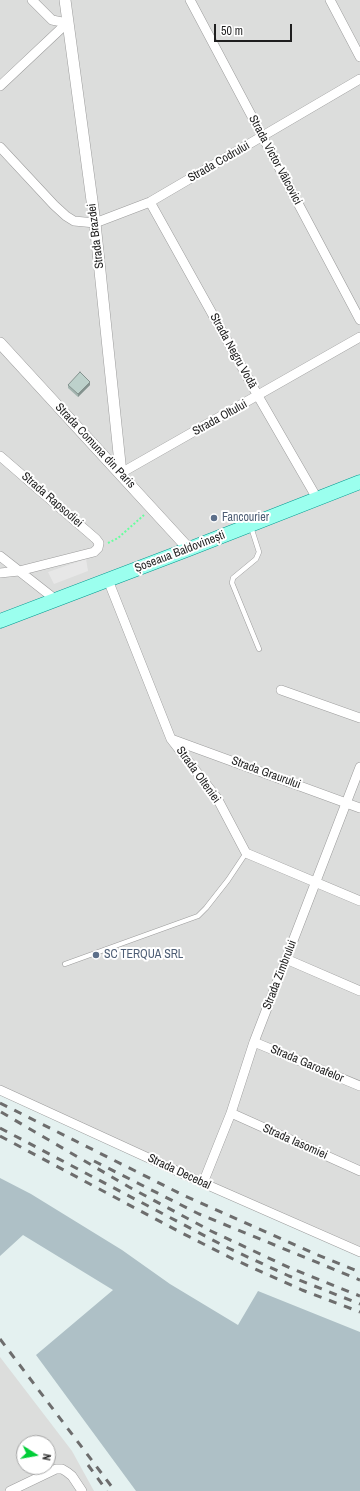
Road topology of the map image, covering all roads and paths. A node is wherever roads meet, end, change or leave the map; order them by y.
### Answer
1 (32, 0) edge
2 (65, 0) edge
3 (190, 0) edge
4 (330, 0) edge
5 (67, 23) junction
6 (360, 57) edge
7 (360, 79) edge
8 (0, 86) edge
9 (262, 137) junction
10 (0, 147) edge
11 (150, 202) junction
12 (95, 223) junction
13 (360, 320) edge
14 (360, 337) edge
15 (0, 343) edge
16 (258, 396) junction
17 (0, 456) edge
18 (121, 474) junction
19 (360, 482) edge
20 (318, 500) junction
21 (152, 507) junction
22 (251, 526) junction
23 (98, 548) junction
24 (189, 549) junction
25 (0, 556) edge
26 (19, 571) junction
27 (0, 573) edge
28 (108, 580) junction
29 (56, 600) junction
30 (0, 621) edge
31 (259, 648) dead end
32 (281, 690) dead end
33 (360, 718) edge
34 (171, 739) junction
35 (360, 767) edge
36 (347, 803) junction
37 (360, 808) edge
38 (246, 853) junction
39 (316, 882) junction
40 (360, 901) edge
41 (286, 959) junction
42 (65, 964) dead end
43 (360, 991) edge
44 (254, 1042) junction
45 (360, 1086) edge
46 (0, 1090) edge
47 (231, 1113) junction
48 (360, 1171) edge
49 (203, 1183) junction
50 (360, 1252) edge
51 (10, 1491) edge
52 (82, 1491) edge

1 - 5 street
2 - 5 street, Strada Brazdei
3 - 9 street, Strada Victor Vâlcovici
4 - 6 street
5 - 8 street
5 - 12 street, Strada Brazdei
7 - 9 street, Strada Codrului
9 - 11 street, Strada Codrului
9 - 13 street, Strada Victor Vâlcovici
10 - 12 street
11 - 12 street, Strada Codrului
11 - 16 street, Strada Negru Vodă
12 - 18 street, Strada Brazdei
14 - 16 street, Strada Oltului
15 - 18 street, Strada Comuna din Paris
16 - 18 street, Strada Oltului
16 - 20 street, Strada Negru Vodă
17 - 23 street, Strada Rapsodiei
18 - 21 street, Strada Comuna din Paris
19 - 20 main road, Șoseaua Baldovinești
20 - 22 main road, Șoseaua Baldovinești
21 - 23 path
21 - 24 street, Strada Comuna din Paris
22 - 24 main road, Șoseaua Baldovinești
22 - 31 lane
23 - 26 street
24 - 28 main road, Șoseaua Baldovinești
25 - 26 street
26 - 27 street
26 - 29 street
28 - 29 main road, Șoseaua Baldovinești
28 - 34 street, Strada Olteniei
29 - 30 main road, Șoseaua Baldovinești
32 - 33 street
34 - 36 street, Strada Graurului
34 - 38 street, Strada Olteniei
35 - 36 street, Strada Zimbrului
36 - 37 street, Strada Graurului
36 - 39 street, Strada Zimbrului
38 - 39 street
38 - 42 lane
39 - 40 street
39 - 41 street, Strada Zimbrului
41 - 43 street
41 - 44 street, Strada Zimbrului
44 - 45 street, Strada Garoafelor
44 - 47 street, Strada Zimbrului
46 - 49 street, Strada Decebal
47 - 48 street, Strada Iasomiei
47 - 49 street, Strada Zimbrului
49 - 50 street, Strada Decebal
51 - 52 street

